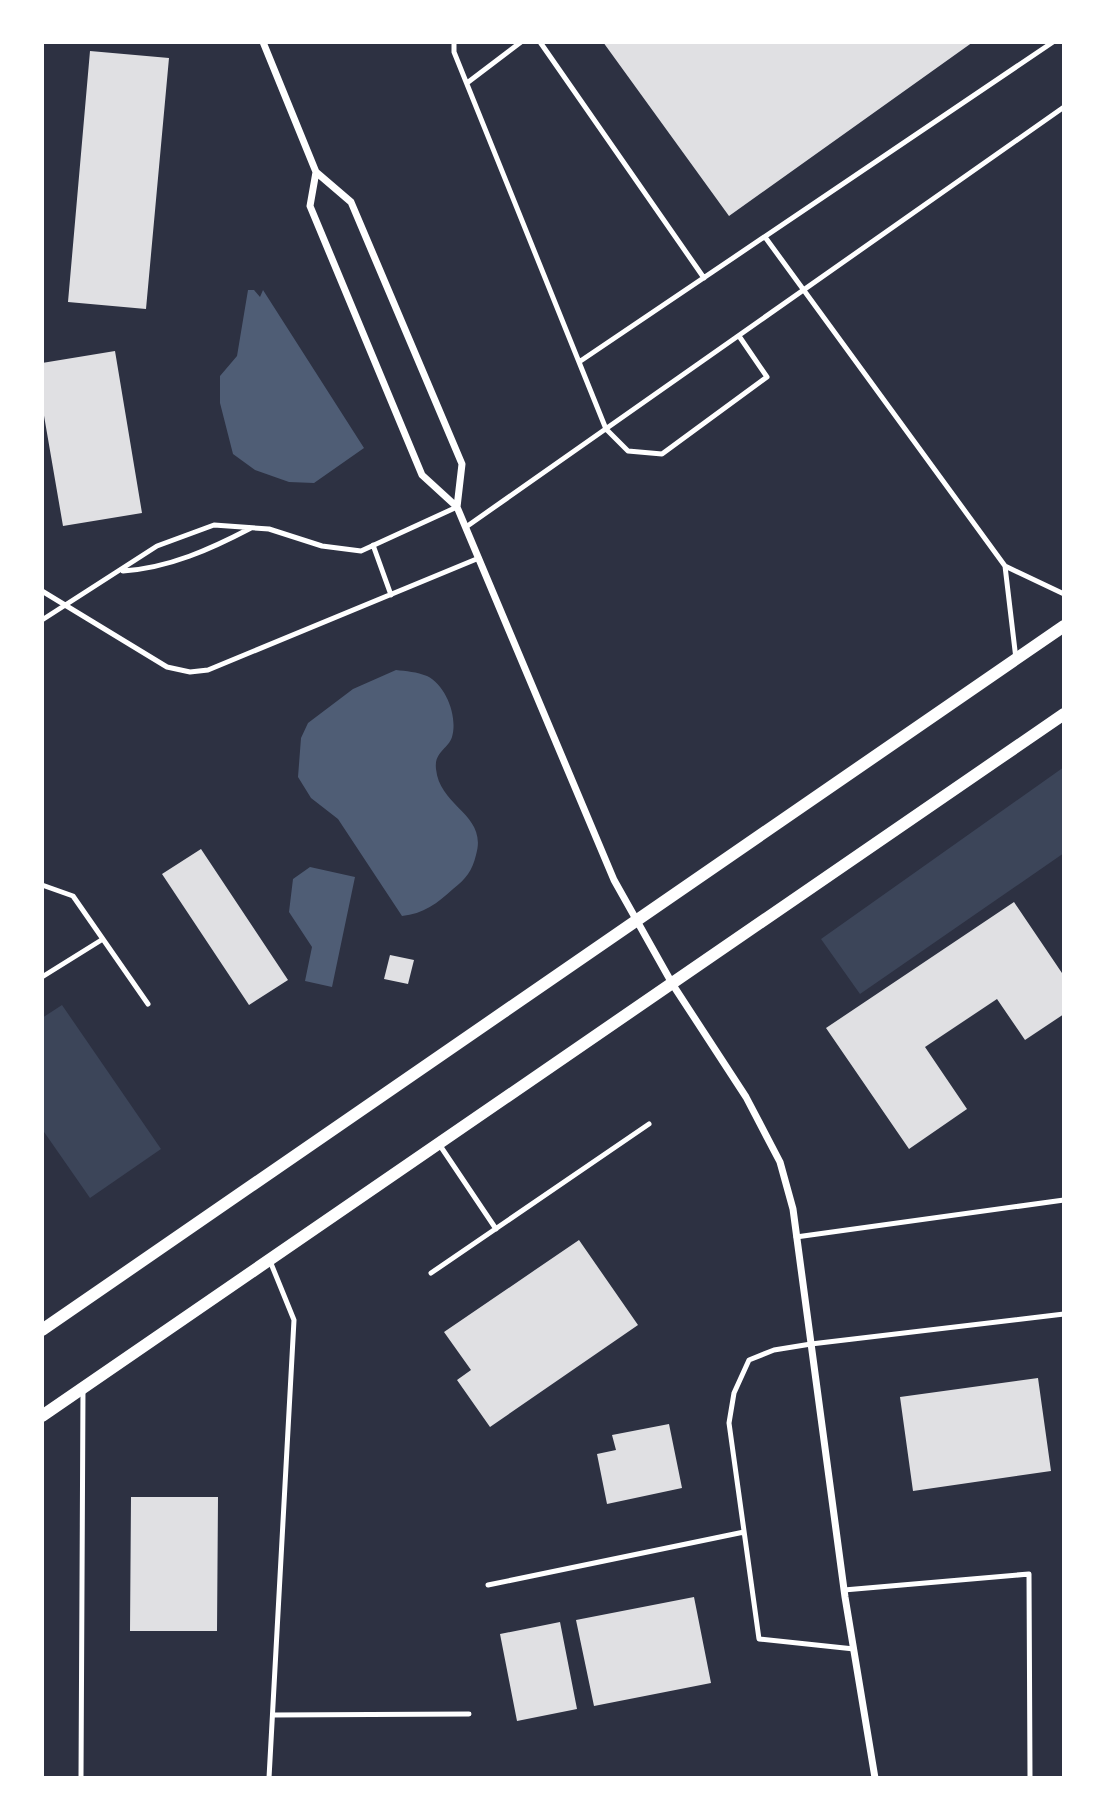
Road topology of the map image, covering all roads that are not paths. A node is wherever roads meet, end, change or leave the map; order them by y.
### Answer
1 (263, 42) edge
2 (454, 42) edge
3 (522, 42) edge
4 (540, 42) edge
5 (1053, 42) edge
6 (467, 83) junction
7 (1064, 107) edge
8 (316, 172) junction
9 (765, 237) junction
10 (704, 278) junction
11 (803, 290) junction
12 (739, 336) junction
13 (579, 362) junction
14 (606, 429) junction
15 (457, 507) junction
16 (466, 527) junction
17 (251, 528) junction
18 (373, 545) junction
19 (479, 558) junction
20 (1005, 566) junction
21 (122, 571) junction
22 (42, 591) edge
23 (1064, 594) edge
24 (391, 595) junction
25 (65, 605) junction
26 (42, 620) edge
27 (1064, 625) edge
28 (1016, 659) junction
29 (1064, 714) edge
30 (42, 885) edge
31 (636, 920) junction
32 (103, 939) junction
33 (42, 977) edge
34 (673, 985) junction
35 (148, 1004) dead end
36 (649, 1124) dead end
37 (439, 1144) junction
38 (1064, 1200) edge
39 (496, 1229) junction
40 (796, 1237) junction
41 (270, 1260) junction
42 (431, 1273) dead end
43 (1064, 1314) edge
44 (42, 1330) edge
45 (811, 1344) junction
46 (83, 1388) junction
47 (42, 1416) edge
48 (744, 1532) junction
49 (488, 1586) dead end
50 (844, 1590) junction
51 (854, 1649) junction
52 (469, 1714) dead end
53 (273, 1715) junction
54 (81, 1778) edge
55 (269, 1778) edge
56 (875, 1778) edge
57 (1030, 1778) edge

1 - 8 street
2 - 6 lane
3 - 6 lane
4 - 10 lane
5 - 9 lane
6 - 13 lane
7 - 11 lane
8 - 15 street
8 - 15 street
9 - 10 lane
9 - 11 lane
10 - 13 lane
11 - 12 lane
11 - 20 lane
12 - 14 lane
12 - 14 lane
13 - 14 lane
14 - 16 lane
15 - 16 street
15 - 18 lane
16 - 19 street
17 - 18 lane
17 - 21 lane
17 - 21 lane
18 - 24 lane
19 - 24 lane
19 - 31 street
20 - 23 lane
20 - 28 lane
21 - 25 lane
22 - 25 lane
24 - 25 lane
25 - 26 lane
27 - 28 street
28 - 31 street
29 - 34 street
30 - 32 lane
31 - 34 street
31 - 44 street
32 - 33 lane
32 - 35 lane
34 - 37 street
34 - 40 street
36 - 39 lane
37 - 39 lane
37 - 41 street
38 - 40 lane
39 - 42 lane
40 - 45 street
41 - 46 street
41 - 53 lane
43 - 45 lane
45 - 48 lane
45 - 50 street
46 - 47 street
46 - 54 lane
48 - 49 lane
48 - 51 lane
50 - 51 street
50 - 57 lane
51 - 56 street
52 - 53 lane
53 - 55 lane

